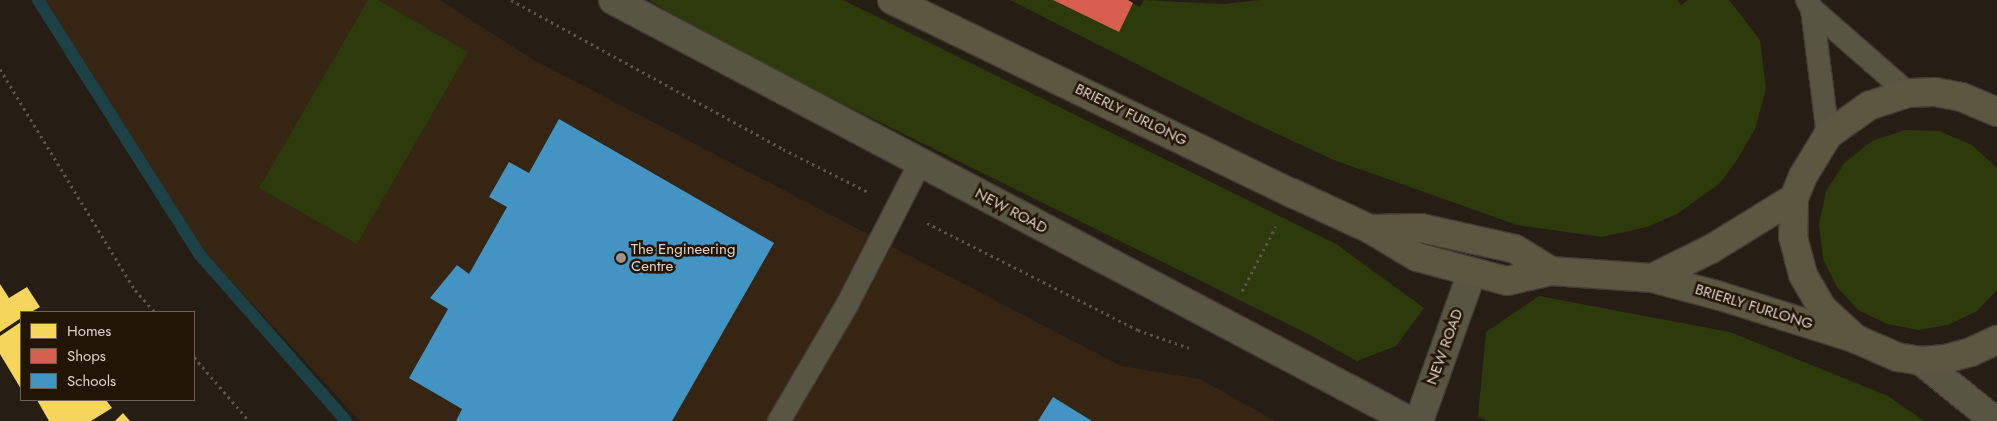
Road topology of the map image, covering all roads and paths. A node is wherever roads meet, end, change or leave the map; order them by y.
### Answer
1 (613, 0) edge
2 (892, 0) edge
3 (1809, 5) edge
4 (0, 69) edge
5 (1908, 93) junction
6 (1996, 111) edge
7 (1828, 135) junction
8 (920, 163) junction
9 (1794, 198) junction
10 (1280, 219) dead end
11 (1370, 229) junction
12 (1551, 271) junction
13 (1472, 272) junction
14 (1652, 278) junction
15 (154, 311) edge
16 (1224, 324) junction
17 (1856, 339) junction
18 (1997, 340) edge
19 (195, 358) edge
20 (1921, 360) junction
21 (249, 421) edge
22 (780, 421) edge
23 (1410, 421) edge
24 (1419, 421) edge
25 (1995, 421) edge

1 - 8 street, NEW ROAD
2 - 11 street, BRIERLY FURLONG
3 - 5 lane
3 - 7 lane
4 - 15 path
5 - 6 street
5 - 7 street
7 - 9 street
8 - 16 street, NEW ROAD
8 - 22 lane
9 - 14 street, BRIERLY FURLONG
9 - 17 street
10 - 16 path
11 - 12 street, BRIERLY FURLONG
11 - 13 street, BRIERLY FURLONG
12 - 13 street, BRIERLY FURLONG
12 - 14 street, BRIERLY FURLONG
13 - 24 street, NEW ROAD
14 - 17 street, BRIERLY FURLONG
16 - 23 street, NEW ROAD
17 - 20 street
18 - 20 street
19 - 21 path
20 - 25 street

